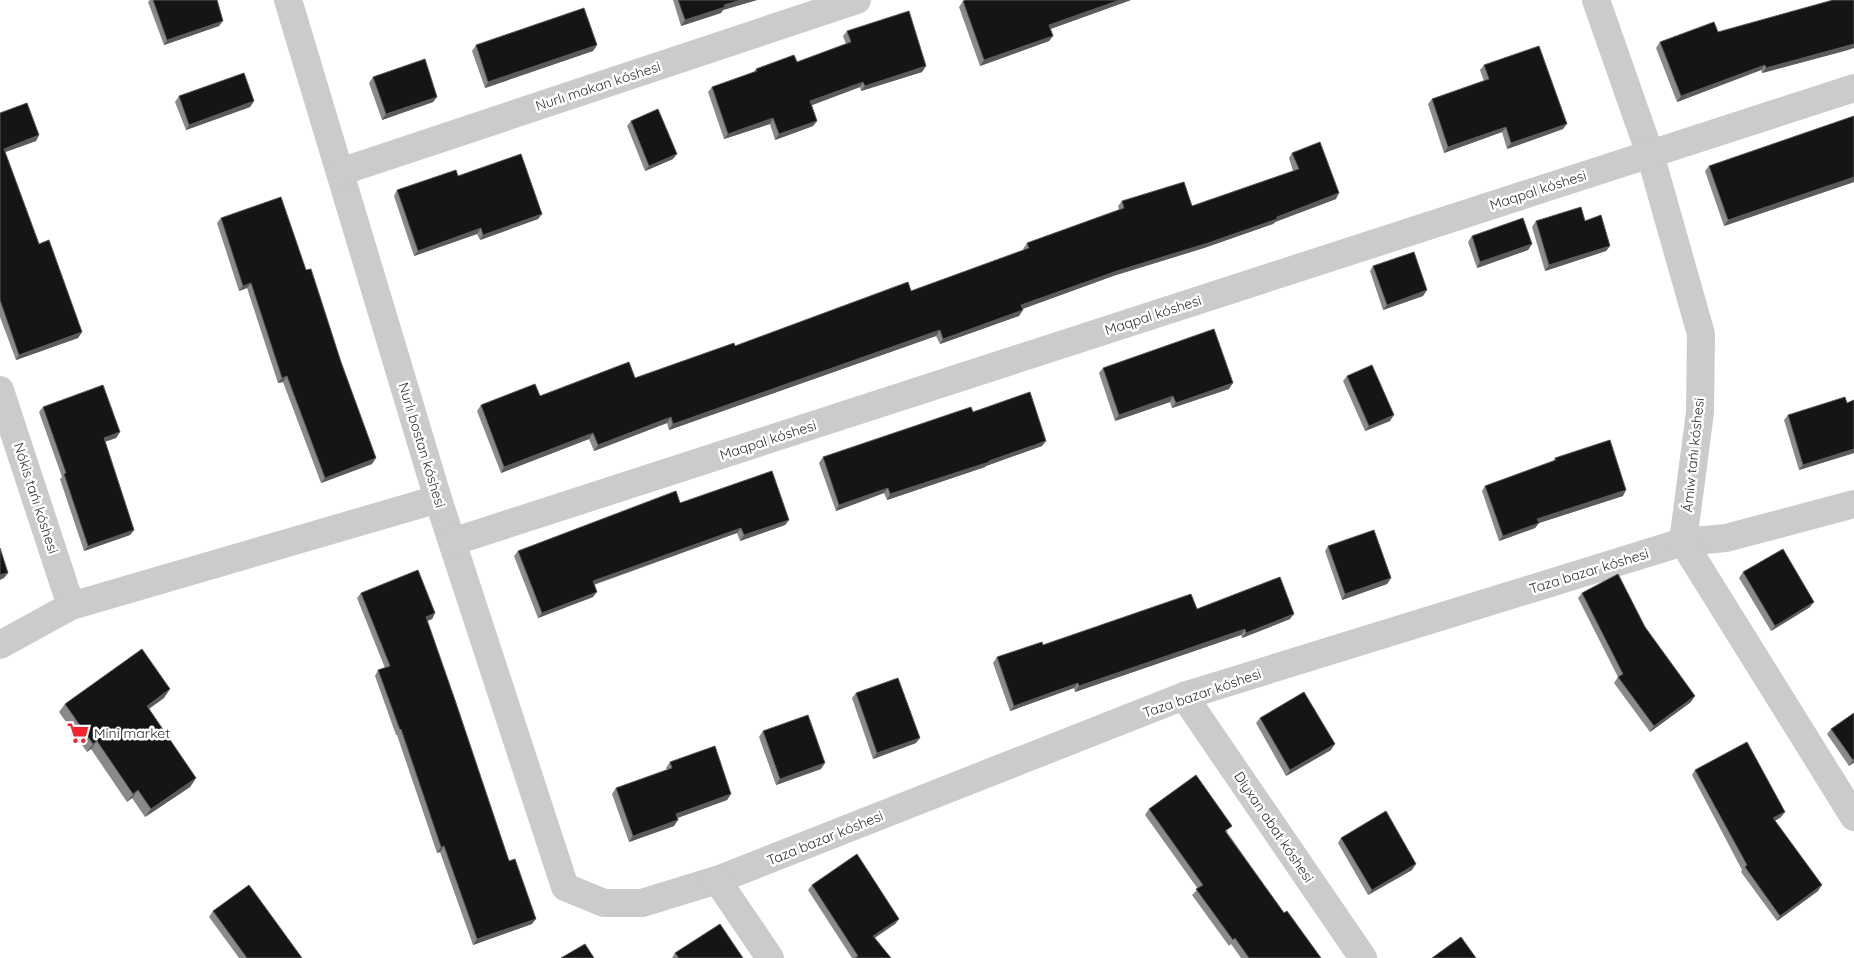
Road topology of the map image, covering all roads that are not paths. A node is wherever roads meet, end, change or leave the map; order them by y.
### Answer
1 (288, 0) edge
2 (857, 0) edge
3 (1596, 0) edge
4 (1854, 88) edge
5 (1650, 154) junction
6 (340, 172) junction
7 (0, 390) edge
8 (438, 499) junction
9 (1854, 504) edge
10 (452, 542) junction
11 (1683, 542) junction
12 (71, 606) junction
13 (0, 645) edge
14 (1184, 696) junction
15 (1854, 817) edge
16 (718, 880) junction
17 (565, 887) joint
18 (770, 958) edge
19 (1363, 958) edge

1 - 6 street, Nurlı bostan kóshesi
2 - 6 street, Nurlı makan kóshesi
3 - 5 street, Ámiw tańı kóshesi
4 - 5 street, Maqpal kóshesi
5 - 10 street, Maqpal kóshesi
5 - 11 street, Ámiw tańı kóshesi
6 - 8 street, Nurlı bostan kóshesi
7 - 12 street, Nókis tańı kóshesi
8 - 10 street, Nurlı bostan kóshesi
8 - 12 street
9 - 11 street, Taza bazar kóshesi
10 - 17 street, Nurlı bostan kóshesi
11 - 14 street, Taza bazar kóshesi
11 - 15 street
12 - 13 street
14 - 16 street, Taza bazar kóshesi
14 - 19 street, Diyxan abat kóshesi
16 - 17 street, Taza bazar kóshesi
16 - 18 street

